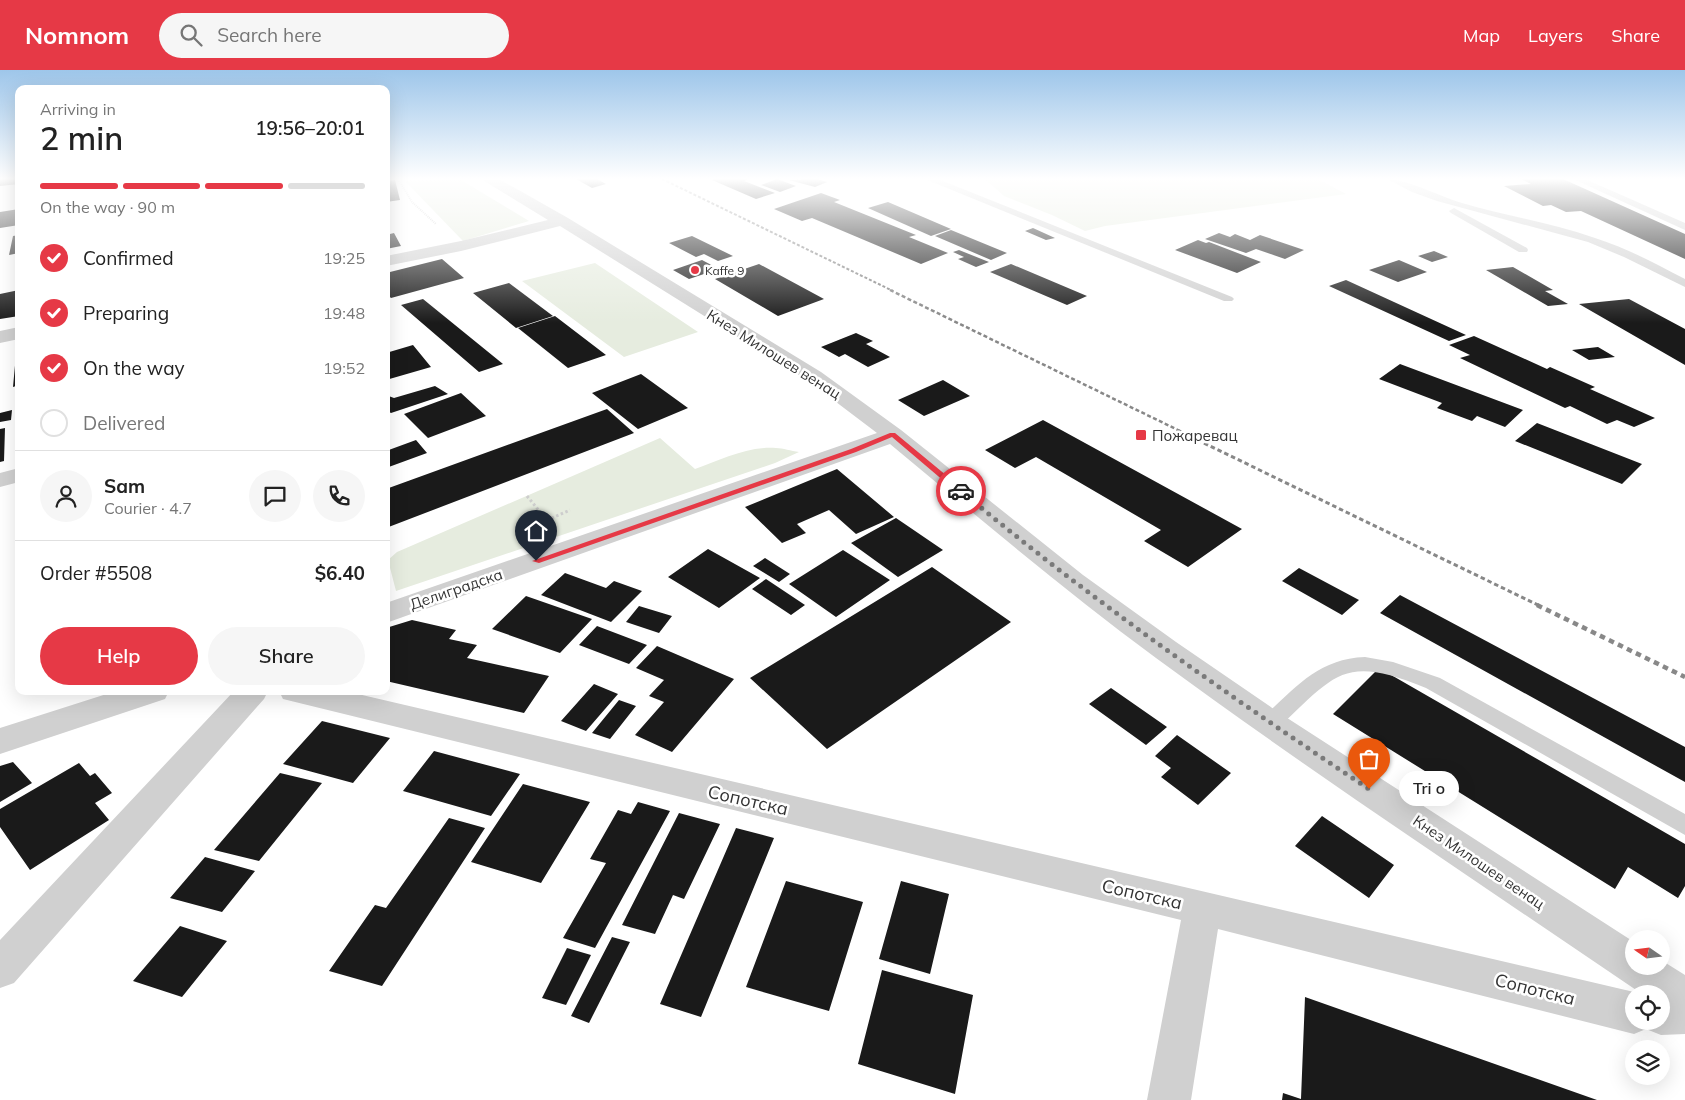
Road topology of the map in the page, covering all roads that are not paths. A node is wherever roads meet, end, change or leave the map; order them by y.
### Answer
1 (537, 227) edge
2 (572, 227) edge
3 (1049, 227) edge
4 (1482, 227) edge
5 (1541, 227) edge
6 (1523, 250) dead end
7 (390, 260) edge
8 (1685, 284) edge
9 (1228, 299) dead end
10 (15, 334) edge
11 (0, 337) edge
12 (893, 435) junction
13 (15, 476) edge
14 (0, 480) edge
15 (390, 612) edge
16 (142, 695) edge
17 (249, 695) edge
18 (311, 695) edge
19 (1270, 723) junction
20 (0, 741) edge
21 (1685, 825) edge
22 (1202, 908) junction
23 (1625, 959) edge
24 (0, 969) edge
25 (1649, 975) edge
26 (1685, 999) edge
27 (1625, 1011) edge
28 (1685, 1013) edge
29 (1670, 1014) edge
30 (1170, 1100) edge

1 - 7 street
2 - 12 street, Кнез Милошев венац
3 - 9 lane
4 - 6 lane
5 - 8 lane
10 - 11 street
12 - 15 street, Делиградска
12 - 19 street, Кнез Милошев венац
13 - 14 street
16 - 20 street
17 - 24 street
18 - 22 street, Сопотска
19 - 21 lane
19 - 23 street, Кнез Милошев венац
22 - 27 street, Сопотска
22 - 30 street, Сопотска
25 - 26 street, Кнез Милошев венац
28 - 29 street

